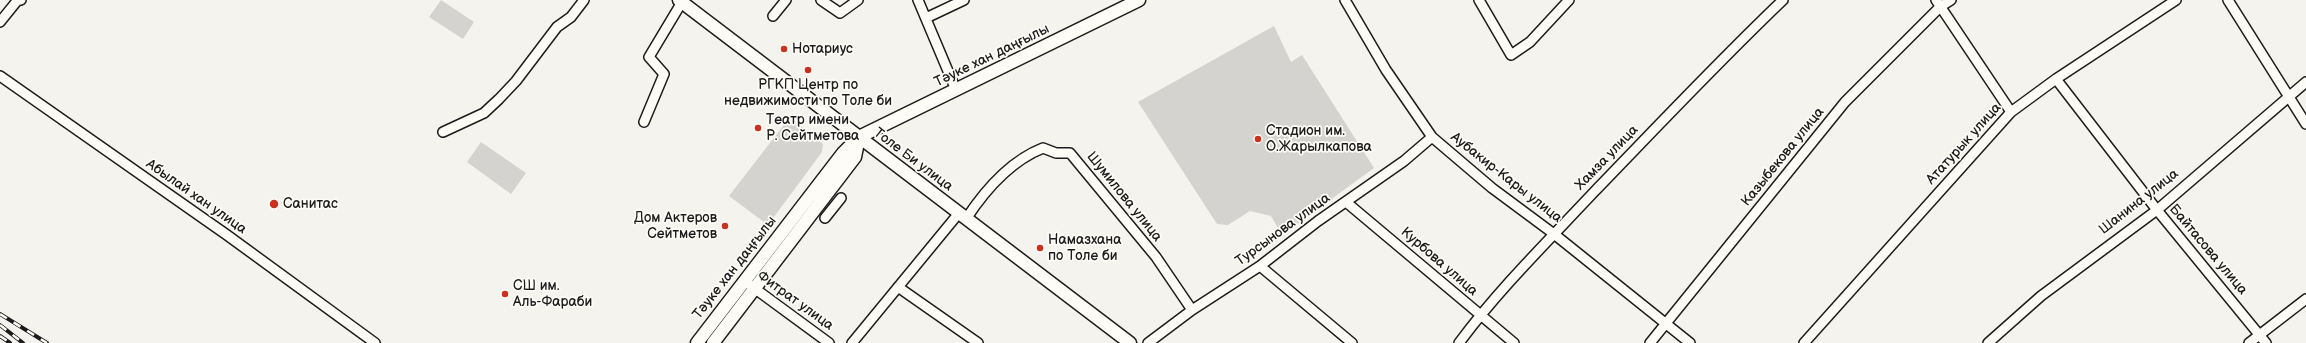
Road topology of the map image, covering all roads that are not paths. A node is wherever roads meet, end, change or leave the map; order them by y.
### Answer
1 (18, 0) edge
2 (584, 0) edge
3 (786, 0) edge
4 (822, 0) edge
5 (858, 0) edge
6 (918, 0) edge
7 (964, 0) edge
8 (1138, 0) edge
9 (1345, 0) edge
10 (1479, 0) edge
11 (1569, 0) edge
12 (1783, 0) edge
13 (1951, 0) edge
14 (2176, 0) edge
15 (2228, 0) edge
16 (680, 1) edge
17 (1938, 4) edge
18 (773, 16) dead end
19 (926, 18) junction
20 (0, 22) edge
21 (0, 76) edge
22 (2056, 79) junction
23 (2306, 82) edge
24 (956, 90) junction
25 (2289, 96) junction
26 (2011, 112) junction
27 (644, 122) dead end
28 (2306, 124) edge
29 (443, 132) dead end
30 (858, 137) junction
31 (1432, 137) junction
32 (841, 198) dead end
33 (1346, 202) junction
34 (2156, 210) junction
35 (962, 216) junction
36 (825, 218) dead end
37 (1554, 234) junction
38 (1260, 266) junction
39 (744, 281) junction
40 (898, 287) junction
41 (755, 288) junction
42 (2306, 299) edge
43 (1192, 310) junction
44 (1479, 316) junction
45 (1667, 323) junction
46 (2259, 335) junction
47 (375, 343) edge
48 (697, 343) edge
49 (713, 343) edge
50 (829, 343) edge
51 (852, 343) edge
52 (978, 343) edge
53 (1130, 343) edge
54 (1148, 343) edge
55 (1352, 343) edge
56 (1459, 343) edge
57 (1514, 343) edge
58 (1650, 343) edge
59 (1690, 343) edge
60 (1804, 343) edge
61 (1988, 343) edge
62 (2248, 343) edge
63 (2266, 343) edge

1 - 20 street
2 - 29 street
3 - 18 street
4 - 5 street
6 - 19 street
7 - 19 street
8 - 24 street, Тәуке хан даңғылы
9 - 31 street, Аубакир-Кары улица
10 - 11 street
12 - 37 street, Хамза улица
13 - 17 street, Казыбекова улица
14 - 22 street, Ататурык улица
15 - 25 street
16 - 27 street
16 - 30 street, Толе Би улица
17 - 26 street
17 - 45 street, Казыбекова улица
19 - 24 street
21 - 47 street, Абылай хан улица
22 - 26 street, Ататурык улица
22 - 34 street, Байтасова улица
23 - 25 street, Шанина улица
24 - 30 street, Тәуке хан даңғылы
25 - 28 street
25 - 34 street, Шанина улица
26 - 60 street, Ататурык улица
30 - 35 street, Толе Би улица
30 - 39 street, Тәуке хан даңғылы
30 - 41 street, Тәуке хан даңғылы
31 - 33 street, Турсынова улица
31 - 37 street, Аубакир-Кары улица
32 - 36 street
33 - 38 street, Турсынова улица
33 - 44 street, Курбова улица
34 - 46 street, Байтасова улица
34 - 61 street, Шанина улица
35 - 40 street, Шумилова улица
35 - 43 street, Шумилова улица
35 - 53 street, Толе Би улица
37 - 44 street, Хамза улица
37 - 45 street, Аубакир-Кары улица
38 - 43 street, Турсынова улица
38 - 55 street
39 - 41 street, Фитрат улица
39 - 48 street, Тәуке хан даңғылы
40 - 51 street, Шумилова улица
40 - 52 street
41 - 49 street, Тәуке хан даңғылы
41 - 50 street, Фитрат улица
42 - 46 street
43 - 54 street, Турсынова улица
44 - 56 street, Хамза улица
44 - 57 street, Курбова улица
45 - 58 street, Казыбекова улица
45 - 59 street, Аубакир-Кары улица
46 - 62 street
46 - 63 street, Байтасова улица

